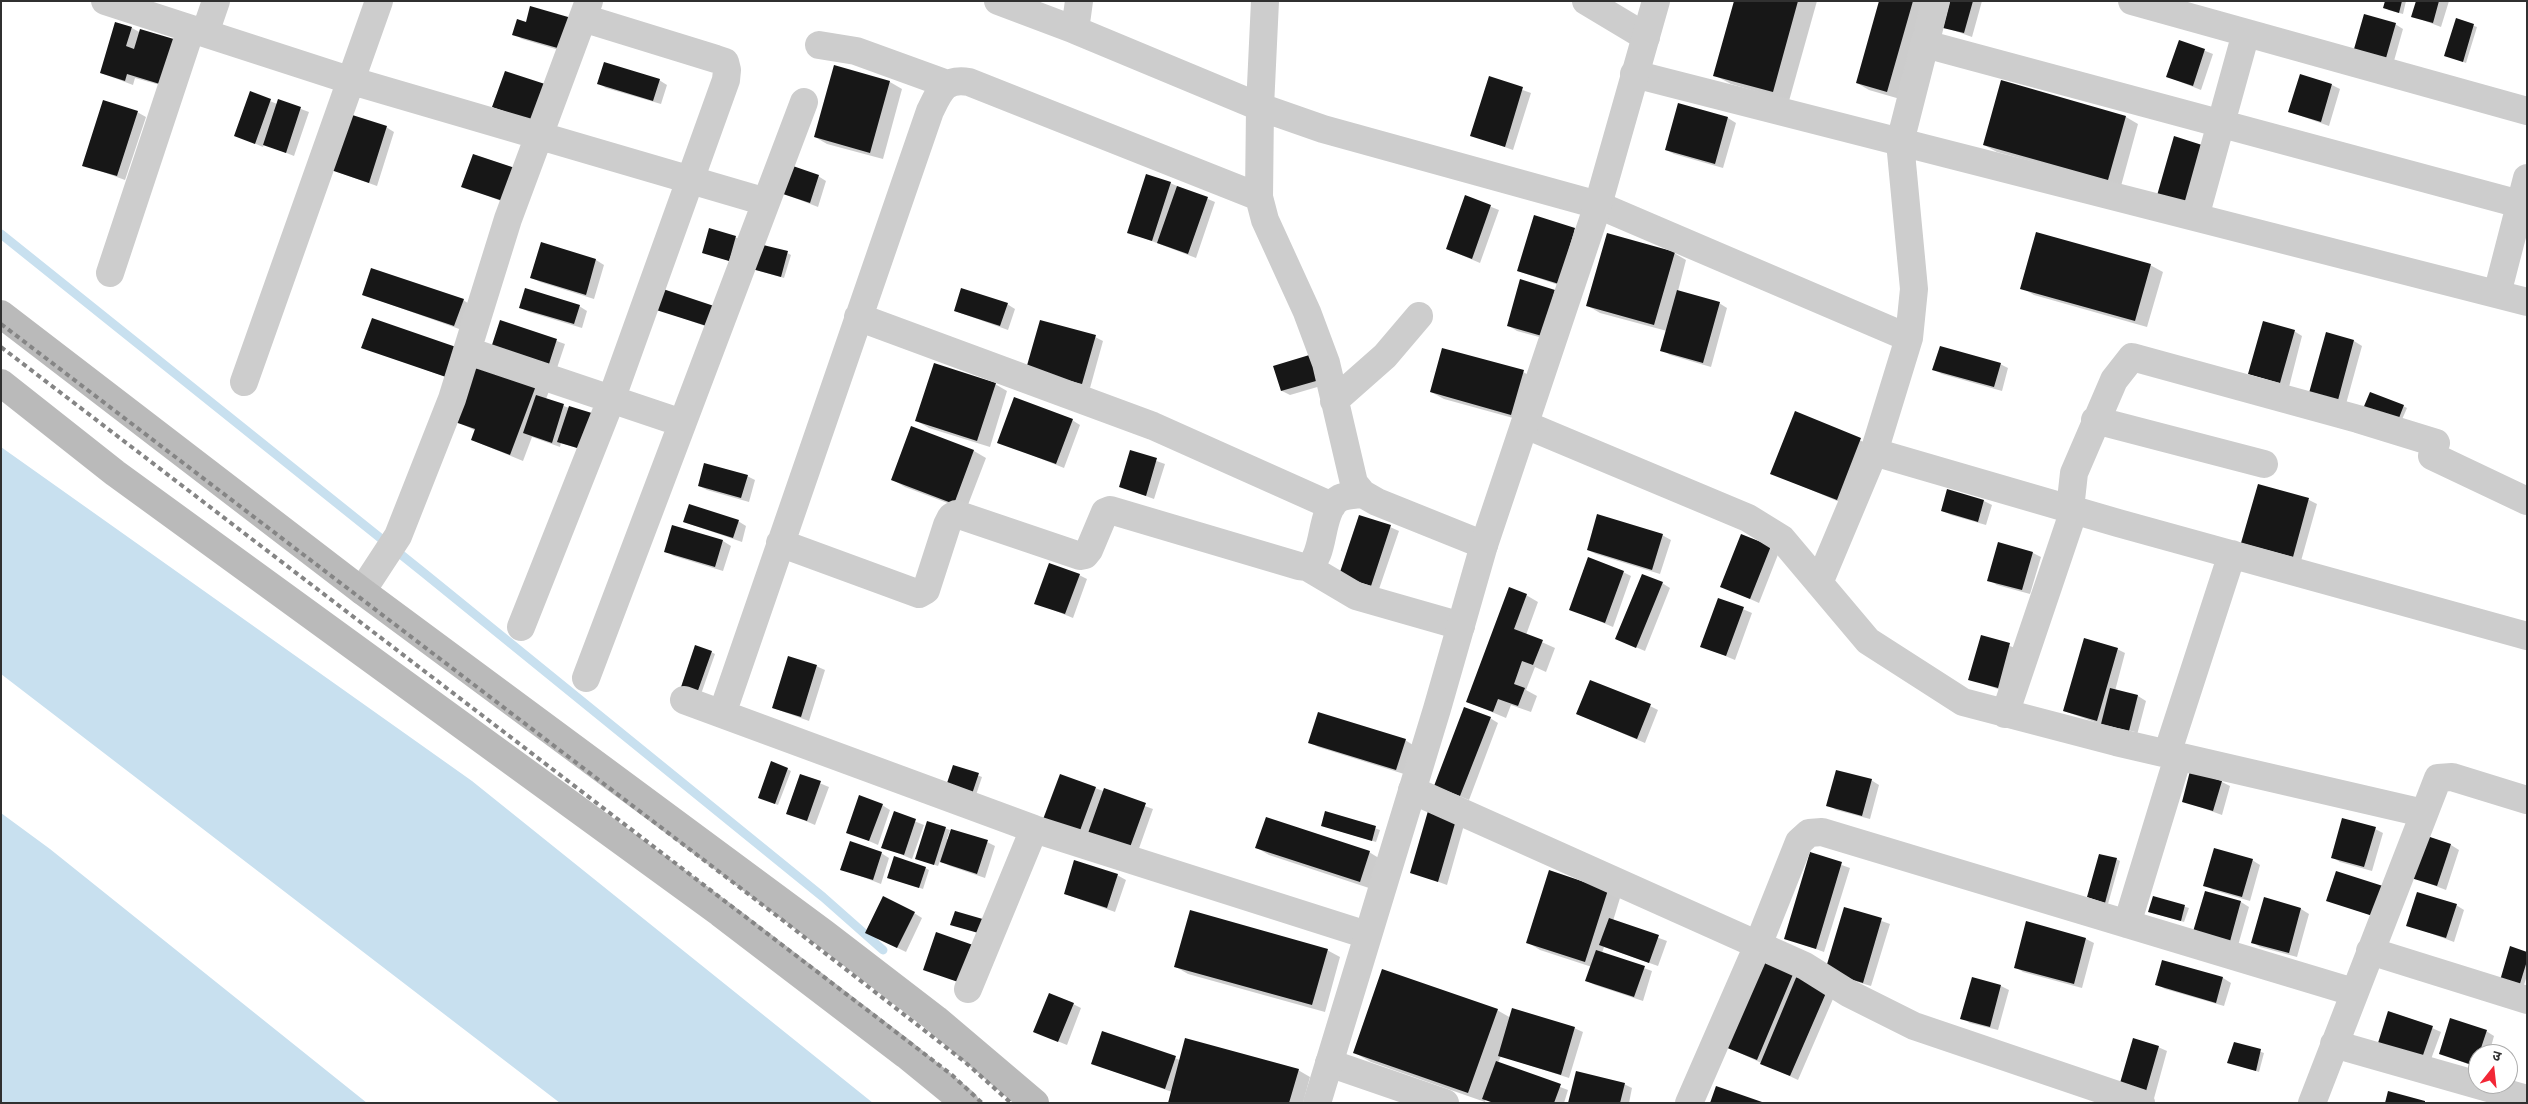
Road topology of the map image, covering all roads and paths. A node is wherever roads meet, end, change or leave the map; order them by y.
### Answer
1 (216, 1) edge
2 (379, 1) edge
3 (998, 1) edge
4 (1079, 1) edge
5 (1265, 1) edge
6 (1586, 1) edge
7 (1656, 1) edge
8 (1936, 1) edge
9 (2132, 1) edge
10 (113, 2) edge
11 (586, 10) edge
12 (1075, 30) junction
13 (198, 31) junction
14 (2246, 33) junction
15 (1646, 37) junction
16 (1926, 44) junction
17 (819, 45) dead end
18 (1634, 74) junction
19 (349, 80) junction
20 (947, 84) junction
21 (804, 102) dead end
22 (1260, 108) junction
23 (2527, 111) edge
24 (2220, 123) junction
25 (539, 136) junction
26 (1900, 142) junction
27 (688, 180) junction
28 (2525, 196) edge
29 (1259, 197) junction
30 (766, 202) junction
31 (1598, 205) junction
32 (2195, 217) junction
33 (110, 273) dead end
34 (2497, 294) junction
35 (2527, 302) edge
36 (1, 314) edge
37 (858, 316) junction
38 (1419, 316) dead end
39 (1909, 338) junction
40 (468, 352) junction
41 (244, 382) dead end
42 (1, 383) edge
43 (611, 400) junction
44 (1334, 402) junction
45 (2095, 420) junction
46 (682, 423) junction
47 (1526, 425) junction
48 (1874, 452) junction
49 (2264, 464) dead end
50 (1363, 494) junction
51 (2527, 501) edge
52 (1332, 506) junction
53 (2072, 510) junction
54 (780, 543) junction
55 (1484, 545) junction
56 (2232, 554) junction
57 (1307, 566) junction
58 (1819, 583) junction
59 (362, 591) junction
60 (1461, 626) junction
61 (521, 627) dead end
62 (2527, 636) edge
63 (586, 678) dead end
64 (684, 700) dead end
65 (722, 714) junction
66 (2005, 714) junction
67 (2173, 756) junction
68 (1412, 790) junction
69 (2527, 800) edge
70 (2423, 813) junction
71 (1034, 829) junction
72 (2127, 924) junction
73 (1367, 935) junction
74 (1758, 946) junction
75 (2370, 951) junction
76 (968, 989) dead end
77 (2353, 992) junction
78 (2527, 1000) edge
79 (2334, 1044) junction
80 (1329, 1063) junction
81 (2527, 1099) edge
82 (965, 1103) edge
83 (1035, 1103) edge
84 (1317, 1103) edge
85 (1445, 1103) edge
86 (1689, 1103) edge
87 (2142, 1103) edge
88 (2312, 1103) edge

1 - 13 street
2 - 19 street
3 - 12 street
4 - 12 street
5 - 22 street
6 - 15 street
7 - 15 street
8 - 16 street
9 - 14 street
10 - 13 street
11 - 25 street
11 - 27 street
12 - 22 street
13 - 19 street
13 - 33 street
14 - 23 street
14 - 24 street
15 - 18 street
16 - 24 street
16 - 26 street
17 - 20 street
18 - 26 street
18 - 31 street
19 - 25 street
19 - 41 street
20 - 29 street
20 - 37 street
21 - 30 street
22 - 29 street
22 - 31 street
24 - 28 street
24 - 32 street
25 - 27 street
25 - 40 street
26 - 32 street
26 - 39 street
27 - 30 street
27 - 43 street
28 - 34 street
29 - 44 street
30 - 46 street
31 - 39 street
31 - 47 street
32 - 34 street
34 - 35 street
36 - 59 main road
37 - 52 street
37 - 54 street
38 - 44 street
39 - 48 street
40 - 43 street
40 - 59 street
42 - 82 main road
43 - 46 street
43 - 61 street
44 - 50 street
45 - 49 street
45 - 51 street
45 - 53 street
46 - 63 street
47 - 55 street
47 - 58 street
48 - 53 street
48 - 58 street
50 - 52 street
50 - 55 street
52 - 57 street
53 - 56 street
53 - 66 street
54 - 57 street
54 - 65 street
55 - 60 street
56 - 62 street
56 - 67 street
57 - 60 street
58 - 66 street
59 - 83 main road
60 - 68 street
64 - 65 street
65 - 71 street
66 - 67 street
67 - 70 street
67 - 72 street
68 - 73 street
68 - 74 street
69 - 70 street
70 - 75 street
71 - 73 street
71 - 76 street
72 - 74 street
72 - 77 street
73 - 80 street
74 - 86 street
74 - 87 street
75 - 77 street
75 - 78 street
77 - 79 street
79 - 81 street
79 - 88 street
80 - 84 street
80 - 85 street

